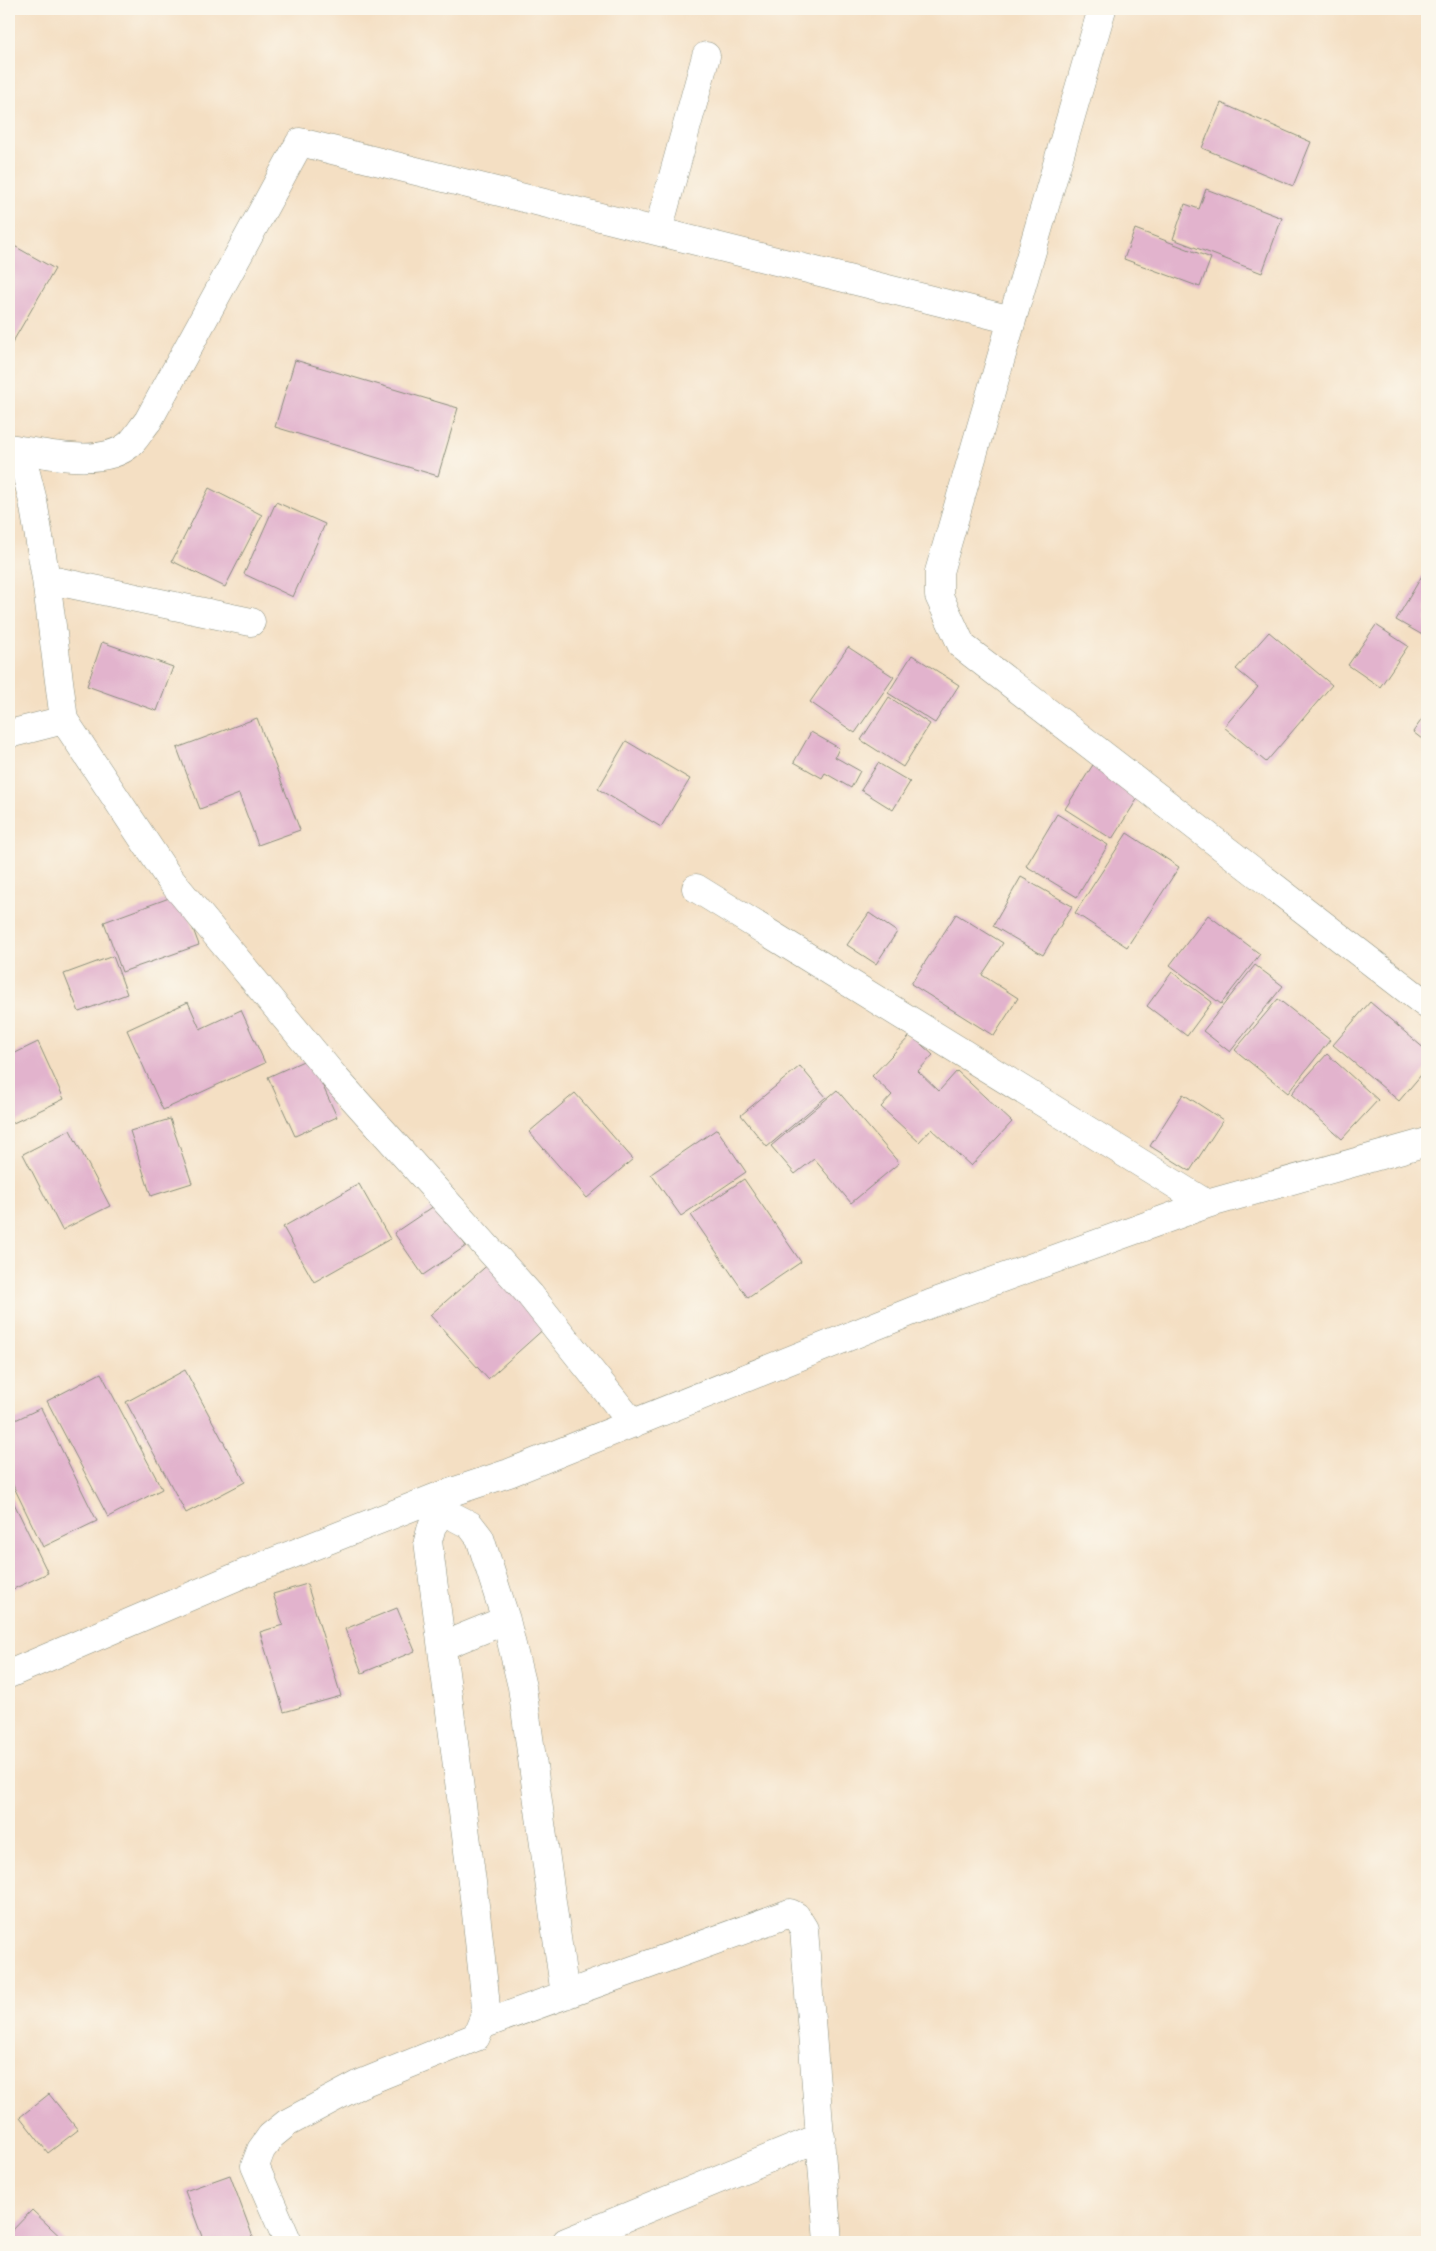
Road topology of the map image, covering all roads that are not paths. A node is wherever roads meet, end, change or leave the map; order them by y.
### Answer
1 (1102, 9) edge
2 (706, 56) dead end
3 (658, 231) junction
4 (1012, 320) junction
5 (9, 448) edge
6 (46, 579) junction
7 (251, 622) dead end
8 (64, 720) junction
9 (9, 734) edge
10 (696, 888) dead end
11 (1427, 1005) edge
12 (1427, 1142) edge
13 (1207, 1204) junction
14 (633, 1424) junction
15 (440, 1504) junction
16 (506, 1620) junction
17 (442, 1646) junction
18 (9, 1674) edge
19 (565, 1995) junction
20 (482, 2025) junction
21 (821, 2137) junction
22 (288, 2242) edge
23 (566, 2242) edge
24 (828, 2242) edge

1 - 4 street
2 - 3 street
3 - 4 street
3 - 5 street
4 - 11 street
5 - 6 street
6 - 7 street
6 - 8 street
8 - 9 street
8 - 14 street
10 - 13 street
12 - 13 street
13 - 14 street
14 - 15 street
15 - 16 street
15 - 17 street
15 - 18 street
16 - 17 street
16 - 19 street
17 - 20 street
19 - 20 street
19 - 21 street
20 - 22 street
21 - 23 street
21 - 24 street

